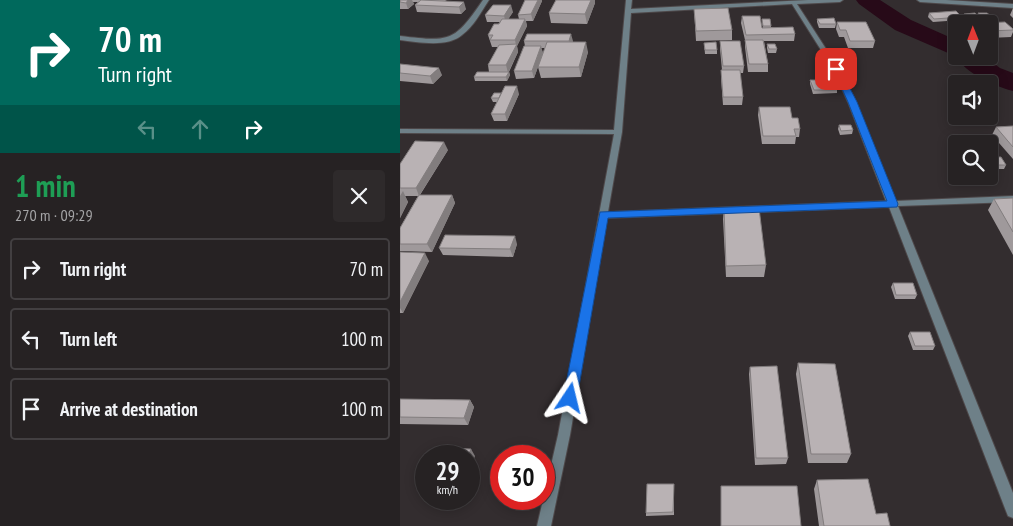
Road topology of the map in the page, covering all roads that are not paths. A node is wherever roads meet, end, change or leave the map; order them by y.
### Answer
1 (486, 0) edge
2 (629, 0) edge
3 (840, 0) edge
4 (920, 0) edge
5 (789, 2) edge
6 (1013, 6) edge
7 (628, 11) junction
8 (400, 38) edge
9 (400, 131) edge
10 (618, 132) junction
11 (1013, 199) edge
12 (893, 204) junction
13 (604, 215) junction
14 (1013, 511) edge
15 (544, 526) edge

1 - 8 street
2 - 7 street
3 - 5 street
4 - 6 street
5 - 7 street
5 - 12 street
7 - 10 street
9 - 10 street
10 - 13 street
11 - 12 street
12 - 13 street
12 - 14 street
13 - 15 street

